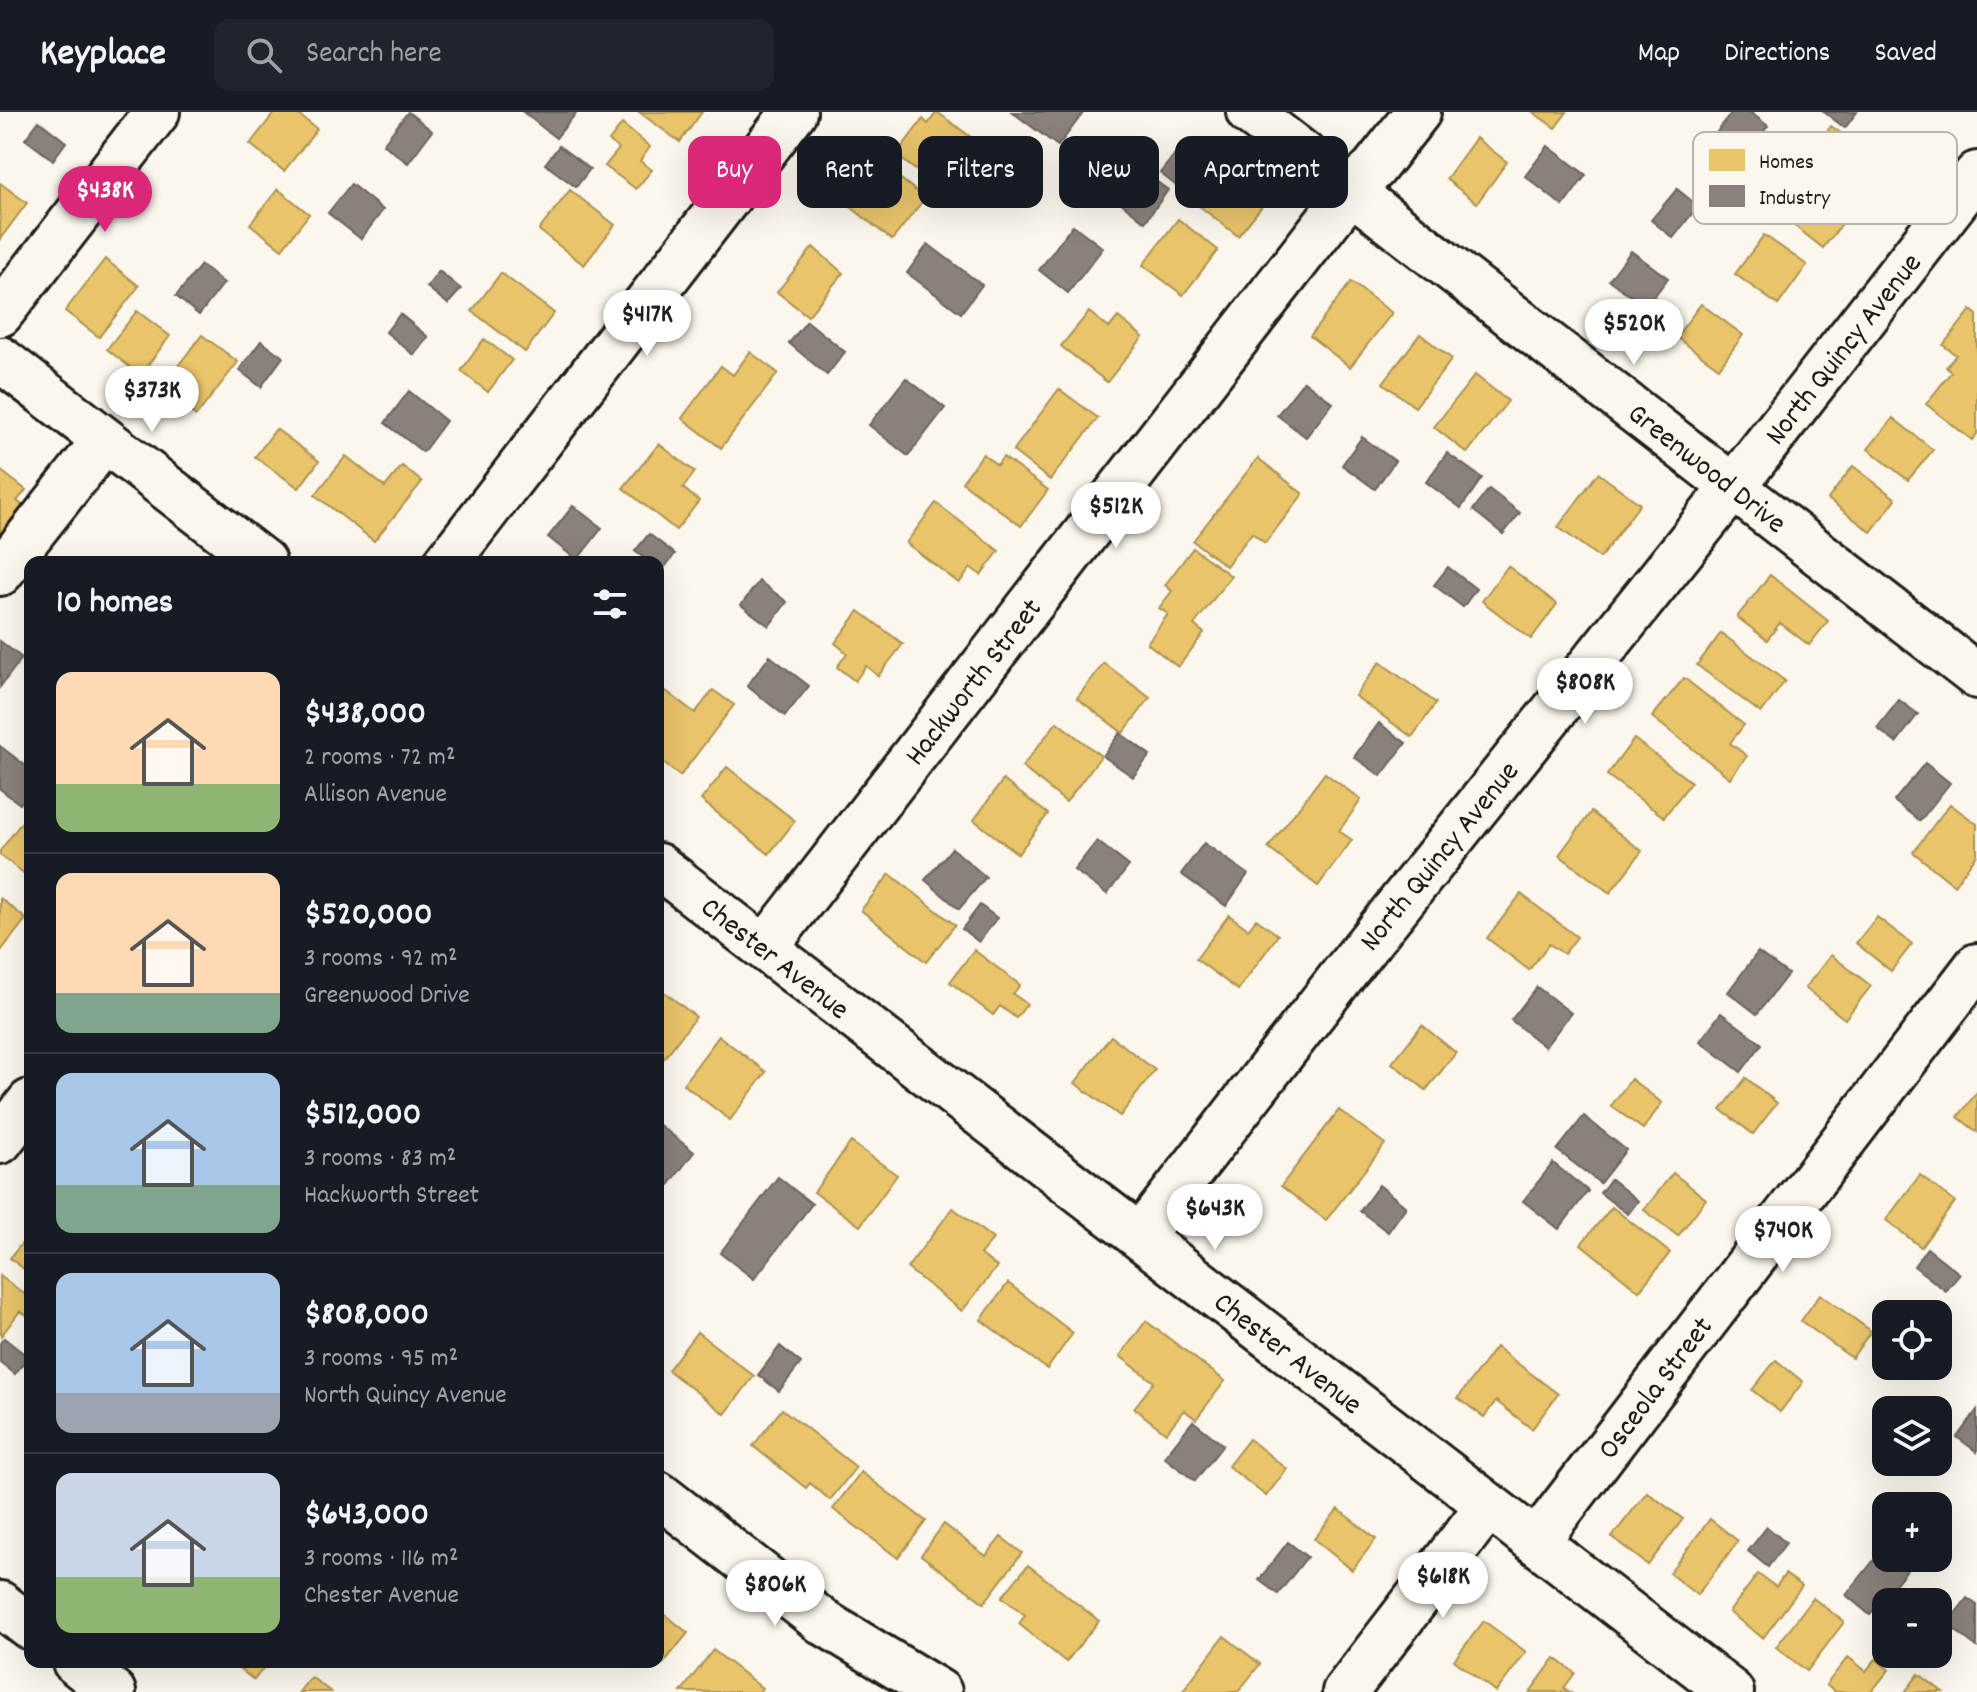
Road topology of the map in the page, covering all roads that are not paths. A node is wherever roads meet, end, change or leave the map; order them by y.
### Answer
1 (157, 112) edge
2 (794, 112) edge
3 (1249, 112) edge
4 (1418, 112) edge
5 (1977, 174) edge
6 (1351, 191) junction
7 (1957, 200) edge
8 (1938, 224) edge
9 (0, 314) edge
10 (0, 359) edge
11 (105, 440) junction
12 (1733, 487) junction
13 (255, 556) edge
14 (452, 556) edge
15 (0, 573) edge
16 (1977, 676) edge
17 (664, 871) edge
18 (765, 948) junction
19 (1977, 966) edge
20 (24, 1110) edge
21 (0, 1141) edge
22 (1140, 1237) junction
23 (664, 1499) edge
24 (1488, 1506) junction
25 (1536, 1542) junction
26 (0, 1604) edge
27 (24, 1622) edge
28 (83, 1668) edge
29 (113, 1692) edge
30 (939, 1692) edge
31 (1345, 1692) edge
32 (1731, 1692) edge

1 - 9 street
2 - 14 street
3 - 6 street, Greenwood Drive
4 - 6 street, Hackworth Street
5 - 7 street, North Quincy Avenue
6 - 12 street, Greenwood Drive
6 - 18 street, Hackworth Street
8 - 12 street, North Quincy Avenue
10 - 11 street
11 - 13 street
11 - 15 street
12 - 16 street, Greenwood Drive
12 - 22 street, North Quincy Avenue
17 - 18 street, Chester Avenue
18 - 22 street, Chester Avenue
19 - 25 street, Osceola Street
20 - 21 street
22 - 24 street, Chester Avenue
23 - 30 street
24 - 25 street, Chester Avenue
24 - 31 street
25 - 32 street, Chester Avenue
26 - 27 street
28 - 29 street

